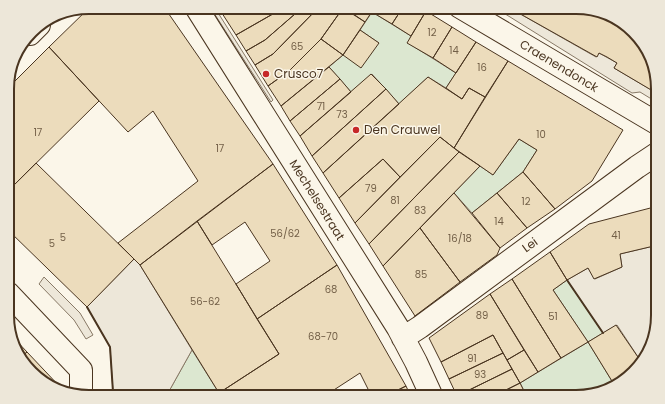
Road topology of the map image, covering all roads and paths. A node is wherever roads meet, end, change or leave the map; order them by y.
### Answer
1 (200, 14) edge
2 (472, 14) edge
3 (651, 120) edge
4 (651, 158) edge
5 (14, 299) edge
6 (403, 338) junction
7 (81, 389) edge
8 (429, 390) edge

1 - 6 street, Mechelsestraat
2 - 3 street, Craenendonck
4 - 6 street, Lei
5 - 7 street
6 - 8 street, Mechelsestraat

